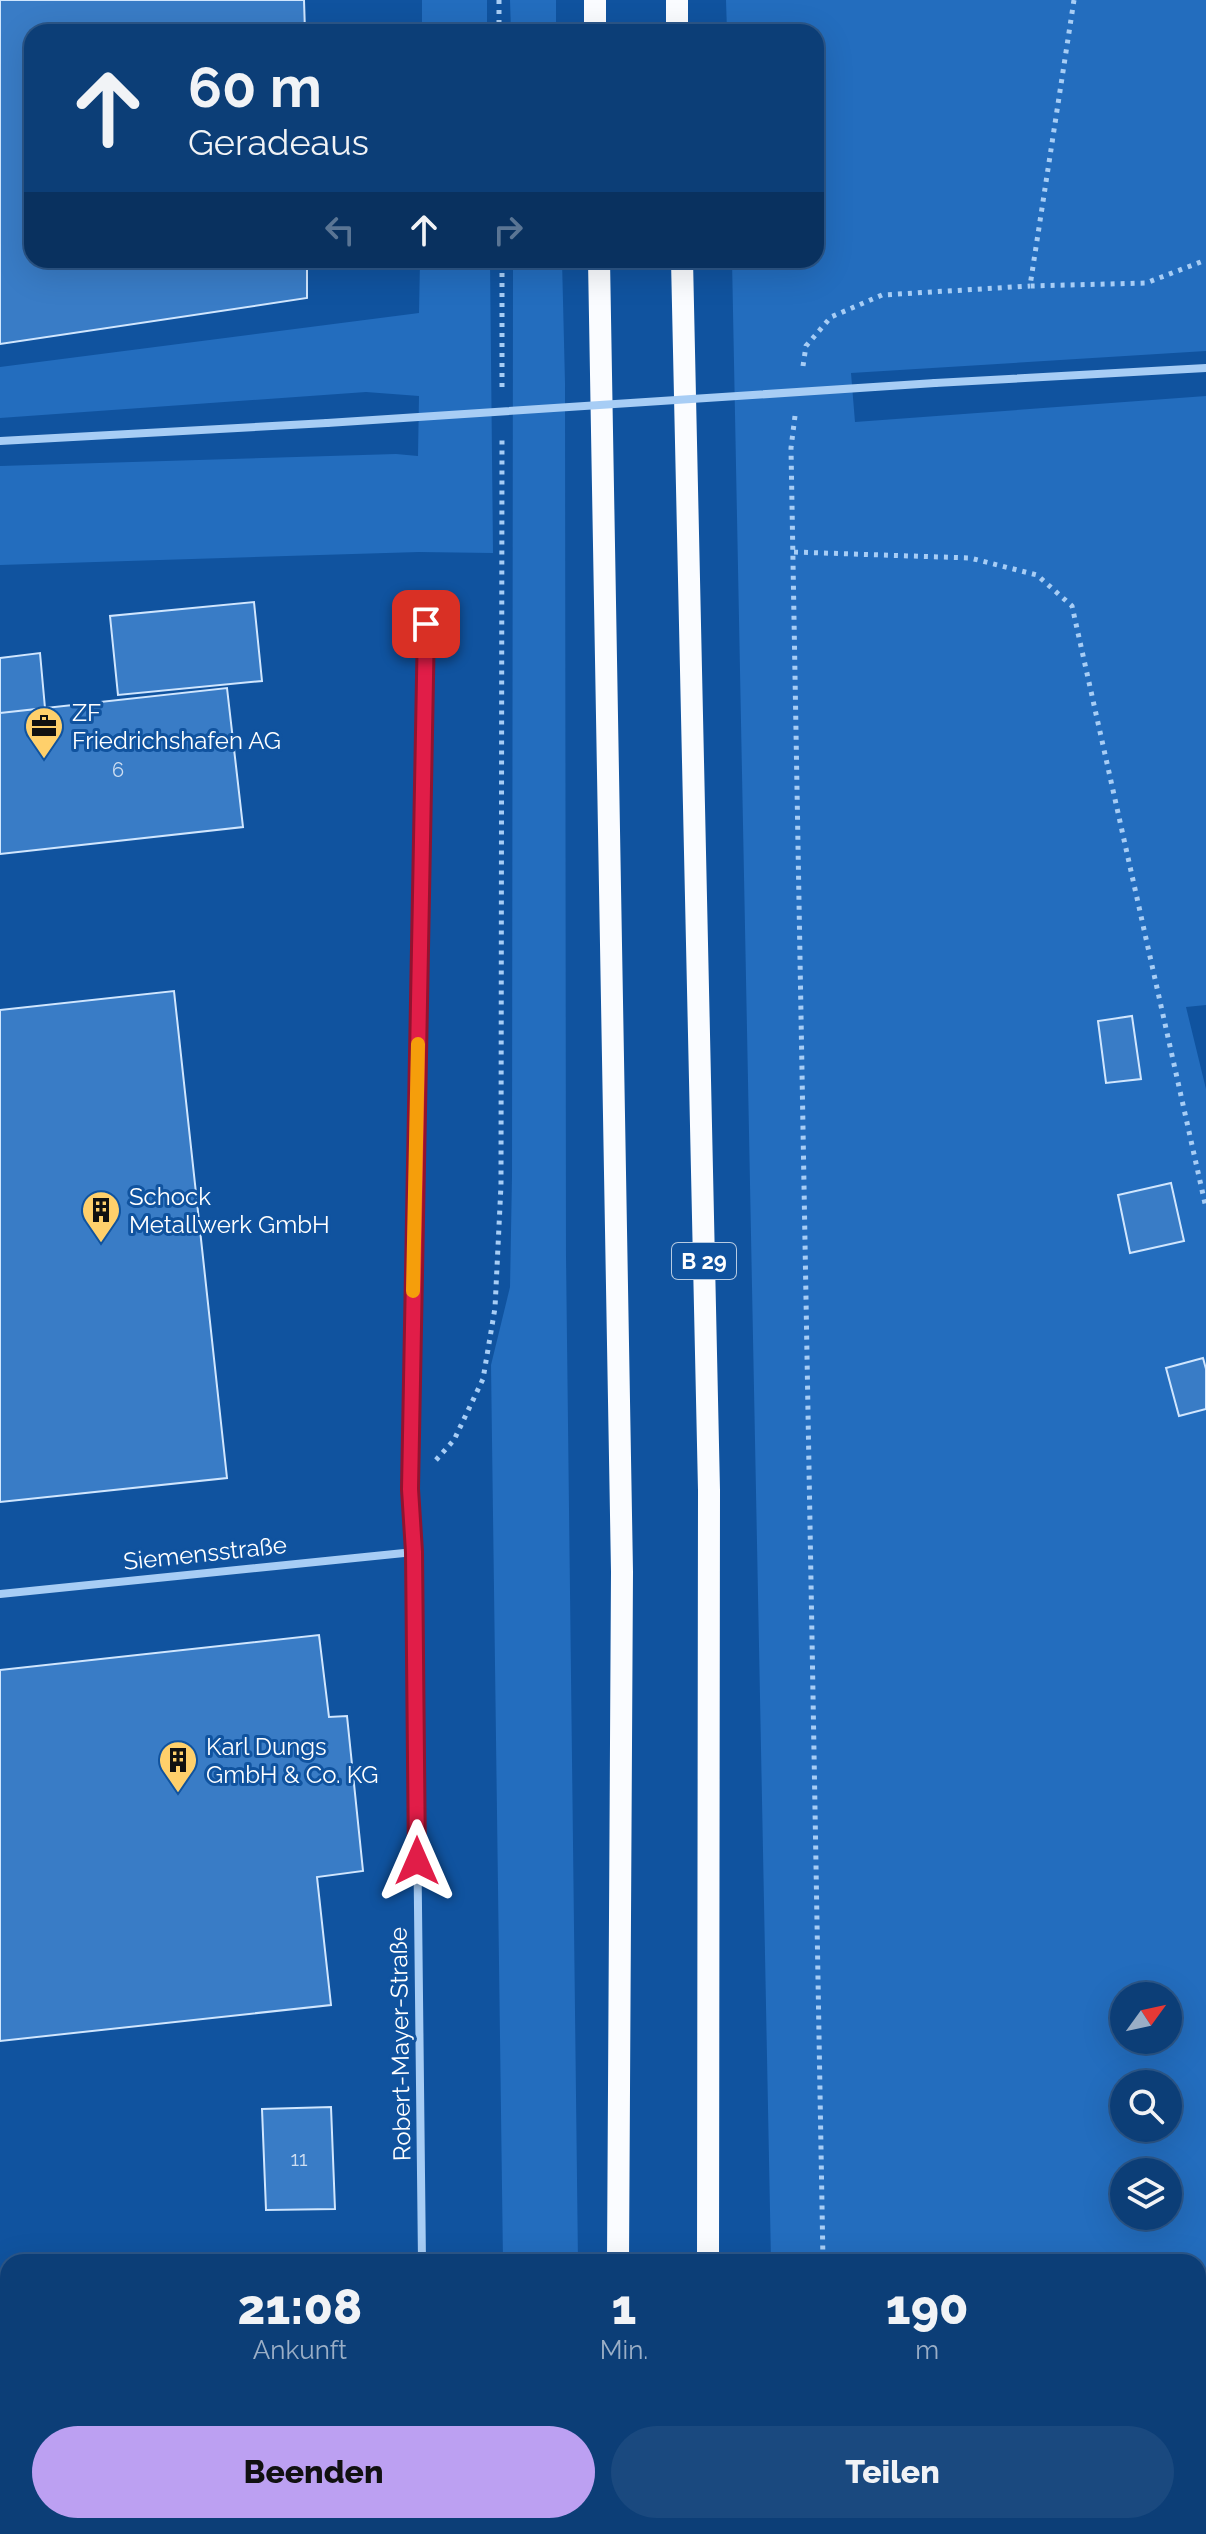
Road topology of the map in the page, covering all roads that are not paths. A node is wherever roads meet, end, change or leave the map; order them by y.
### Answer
1 (595, 0) edge
2 (677, 0) edge
3 (595, 24) edge
4 (677, 24) edge
5 (599, 268) edge
6 (682, 268) edge
7 (1206, 368) edge
8 (0, 441) edge
9 (426, 624) dead end
10 (410, 1489) joint
11 (414, 1552) junction
12 (0, 1594) edge
13 (422, 2254) edge
14 (618, 2254) edge
15 (708, 2254) edge

1 - 3 highway
2 - 4 highway
5 - 14 highway
6 - 15 highway, B 29
7 - 8 street, bridge
9 - 10 lane
10 - 11 street, Robert-Mayer-Straße
11 - 12 street, Siemensstraße
11 - 13 street, Robert-Mayer-Straße

